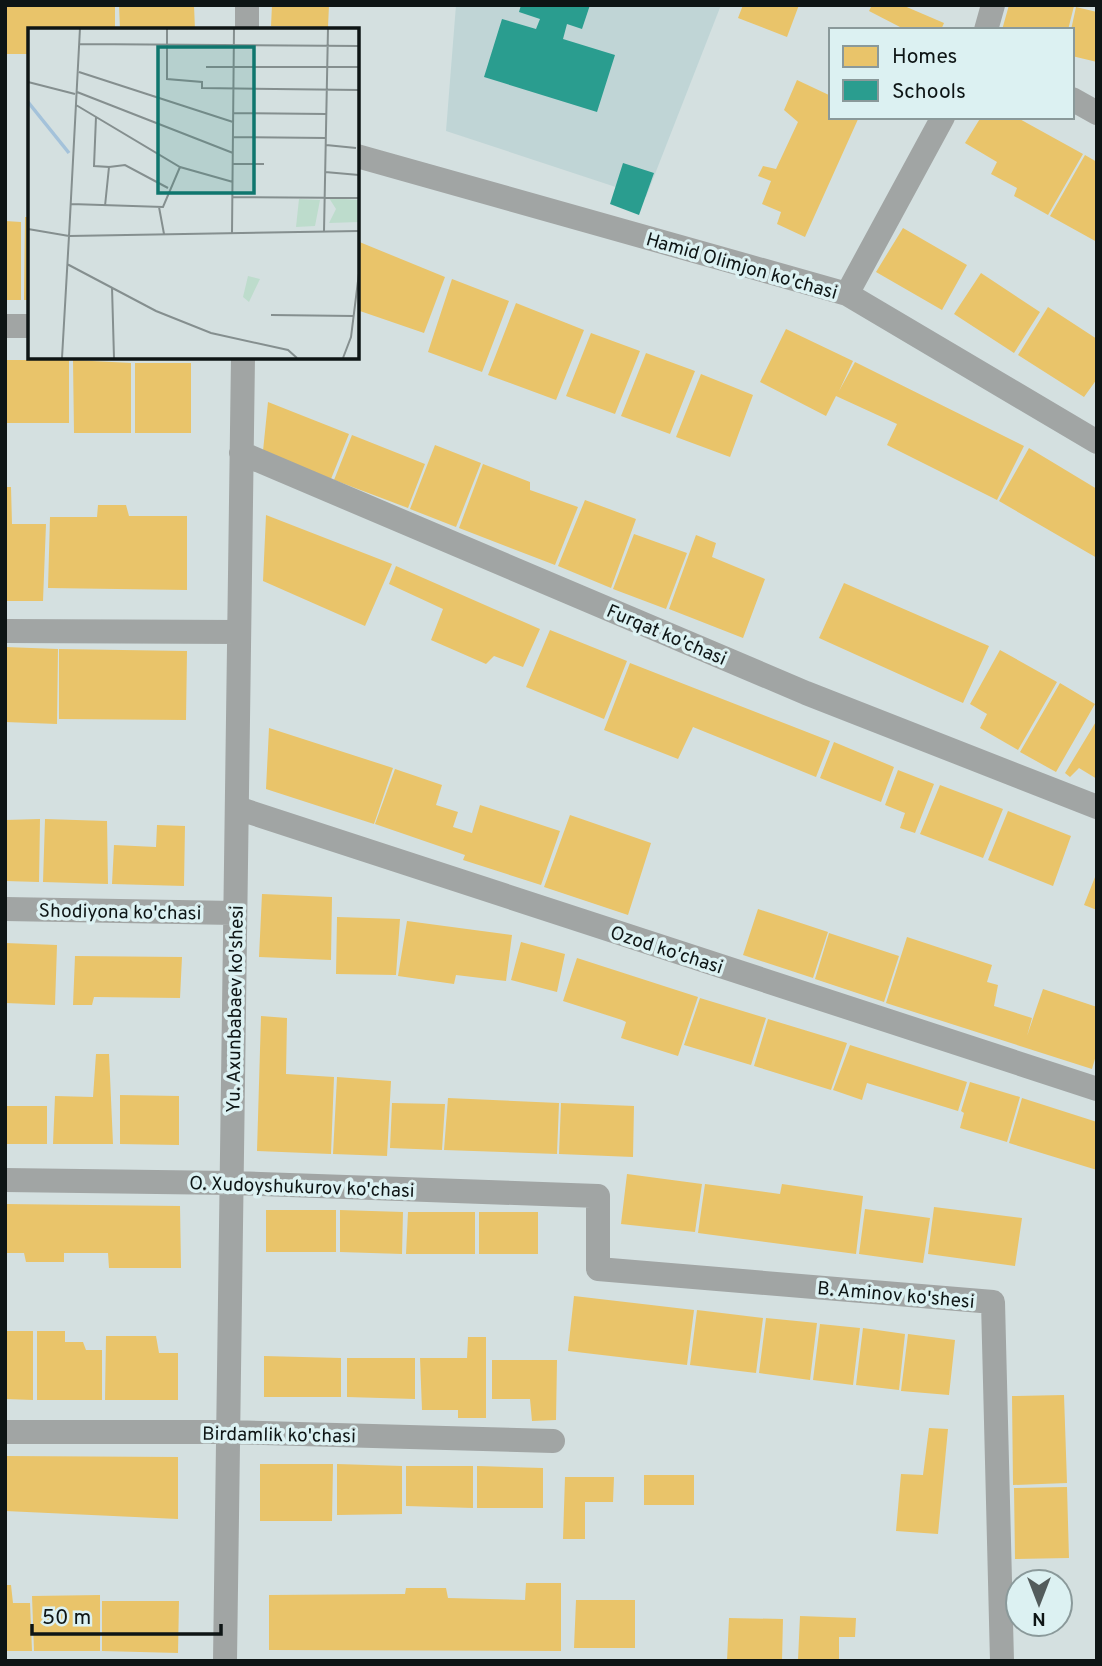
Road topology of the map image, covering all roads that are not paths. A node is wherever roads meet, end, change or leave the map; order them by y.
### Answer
1 (247, 5) edge
2 (993, 5) edge
3 (247, 28) edge
4 (987, 28) edge
5 (1074, 100) edge
6 (1097, 113) edge
7 (942, 119) edge
8 (359, 157) edge
9 (847, 294) junction
10 (5, 326) edge
11 (28, 326) edge
12 (243, 359) edge
13 (1097, 442) edge
14 (241, 453) junction
15 (5, 631) edge
16 (239, 632) junction
17 (1097, 807) edge
18 (237, 808) junction
19 (5, 909) edge
20 (235, 914) junction
21 (1097, 1089) edge
22 (5, 1181) edge
23 (232, 1183) junction
24 (598, 1196) joint
25 (5, 1432) edge
26 (229, 1432) junction
27 (553, 1441) dead end
28 (225, 1661) edge
29 (1002, 1661) edge

1 - 3 street
2 - 4 street
5 - 6 street
7 - 9 street
8 - 9 street, Hamid Olimjon ko'chasi
9 - 13 street, Hamid Olimjon ko'chasi
10 - 11 street
12 - 14 street, Yu. Axunbabaev ko'shesi
14 - 16 street, Yu. Axunbabaev ko'shesi
14 - 17 street, Furqat ko'chasi
15 - 16 street
16 - 18 street, Yu. Axunbabaev ko'shesi
18 - 20 street, Yu. Axunbabaev ko'shesi
18 - 21 street, Ozod ko'chasi
19 - 20 street, Shodiyona ko'chasi
20 - 23 street, Yu. Axunbabaev ko'shesi
22 - 23 street, O. Xudoyshukurov ko'chasi
23 - 24 street, O. Xudoyshukurov ko'chasi
23 - 26 street, Yu. Axunbabaev ko'shesi
24 - 29 street, B. Aminov ko'shesi
25 - 26 street, Birdamlik ko'chasi
26 - 27 street, Birdamlik ko'chasi
26 - 28 street, Yu. Axunbabaev ko'shesi

